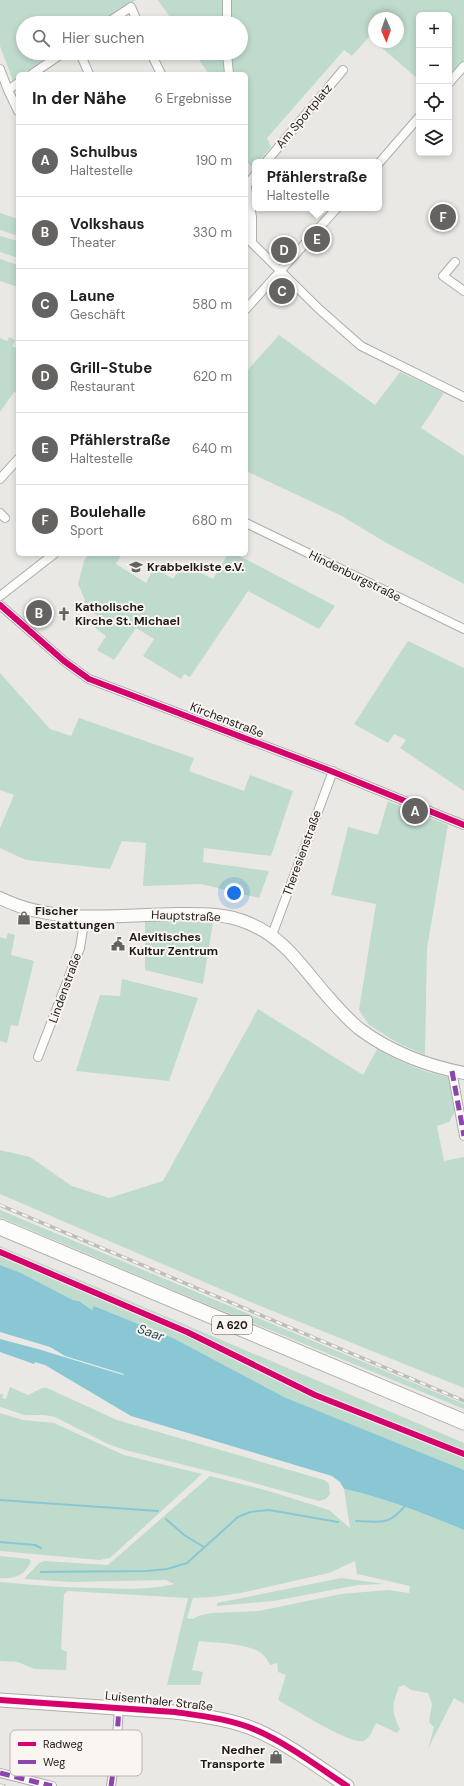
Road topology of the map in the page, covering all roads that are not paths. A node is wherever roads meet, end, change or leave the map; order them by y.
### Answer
1 (227, 0) edge
2 (118, 16) edge
3 (135, 16) edge
4 (227, 16) edge
5 (53, 60) edge
6 (83, 60) edge
7 (154, 60) edge
8 (227, 60) edge
9 (464, 66) edge
10 (0, 70) edge
11 (343, 70) dead end
12 (35, 72) edge
13 (88, 72) edge
14 (160, 72) edge
15 (228, 72) edge
16 (452, 80) edge
17 (16, 84) edge
18 (8, 90) junction
19 (16, 108) edge
20 (416, 120) edge
21 (269, 159) edge
22 (382, 159) edge
23 (248, 194) edge
24 (334, 211) edge
25 (249, 240) edge
26 (455, 262) dead end
27 (280, 270) junction
28 (464, 291) edge
29 (248, 308) edge
30 (464, 397) edge
31 (16, 461) edge
32 (0, 479) edge
33 (248, 525) edge
34 (51, 556) edge
35 (0, 596) edge
36 (0, 605) edge
37 (464, 629) edge
38 (333, 771) junction
39 (464, 826) edge
40 (0, 898) edge
41 (85, 916) junction
42 (272, 935) junction
43 (38, 1057) dead end
44 (458, 1072) edge
45 (464, 1136) edge
46 (0, 1227) edge
47 (0, 1238) edge
48 (464, 1422) edge
49 (464, 1432) edge
50 (0, 1700) edge
51 (119, 1708) junction
52 (118, 1730) edge
53 (0, 1773) edge
54 (10, 1776) edge
55 (12, 1776) edge
56 (112, 1776) edge
57 (52, 1786) edge
58 (111, 1786) edge
59 (347, 1786) edge

1 - 4 street
2 - 3 street
5 - 12 street
6 - 13 street
7 - 14 street
8 - 15 street
9 - 16 street
10 - 18 street
11 - 21 street, Am Sportplatz
17 - 18 street
18 - 19 street
20 - 22 street
23 - 25 street
24 - 27 street
25 - 27 street
26 - 28 street
27 - 29 street
27 - 30 street
31 - 32 street
33 - 37 street, Hindenburgstraße
34 - 35 street
36 - 38 street, Kirchenstraße
38 - 39 street, Kirchenstraße
38 - 42 street, Theresienstraße
40 - 41 main road, Hauptstraße
41 - 42 main road, Hauptstraße
41 - 43 street, Lindenstraße
42 - 44 main road, Hauptstraße
44 - 45 street
46 - 48 highway, A 620
47 - 49 highway, A 620
50 - 51 main road, Luisenthaler Straße
51 - 52 street
51 - 59 main road, Luisenthaler Straße
53 - 54 street
55 - 57 street
56 - 58 street

